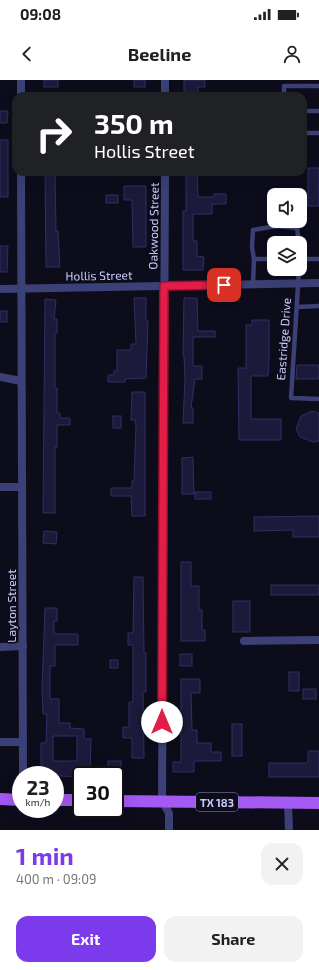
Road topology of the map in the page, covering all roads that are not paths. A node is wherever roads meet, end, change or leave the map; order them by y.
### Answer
1 (21, 80) edge
2 (165, 80) edge
3 (284, 80) edge
4 (284, 86) junction
5 (319, 86) edge
6 (21, 92) edge
7 (165, 92) edge
8 (284, 92) edge
9 (307, 111) edge
10 (319, 111) edge
11 (307, 133) edge
12 (319, 133) edge
13 (21, 176) edge
14 (165, 176) edge
15 (298, 236) edge
16 (254, 259) junction
17 (267, 259) edge
18 (307, 259) edge
19 (319, 259) edge
20 (299, 276) edge
21 (299, 283) junction
22 (319, 283) edge
23 (253, 284) junction
24 (164, 286) junction
25 (0, 289) edge
26 (21, 289) junction
27 (319, 306) edge
28 (297, 307) junction
29 (0, 377) edge
30 (21, 381) junction
31 (319, 399) edge
32 (0, 487) edge
33 (22, 487) junction
34 (319, 640) edge
35 (244, 641) dead end
36 (23, 646) junction
37 (0, 647) edge
38 (0, 742) edge
39 (23, 742) junction
40 (23, 766) edge
41 (0, 799) edge
42 (12, 800) edge
43 (124, 801) edge
44 (162, 801) junction
45 (288, 803) junction
46 (319, 803) edge
47 (169, 830) edge
48 (289, 830) edge

1 - 6 street
2 - 7 street
3 - 4 lane
4 - 5 lane
4 - 8 lane
9 - 10 lane
11 - 12 lane
13 - 26 street, Layton Street
14 - 24 street, Oakwood Street
15 - 16 lane
16 - 17 lane
16 - 23 lane
18 - 19 lane
20 - 21 lane, Eastridge Drive
21 - 22 street, Hollis Street
21 - 23 street, Hollis Street
21 - 28 lane, Eastridge Drive
23 - 24 street, Hollis Street
24 - 26 street, Hollis Street
24 - 44 street, Oakwood Street
25 - 26 street, Hollis Street
26 - 30 street, Layton Street
27 - 28 lane
28 - 31 lane, Eastridge Drive
29 - 30 street
30 - 33 street, Layton Street
32 - 33 street
33 - 36 street, Layton Street
34 - 35 street
36 - 37 street
36 - 39 street, Layton Street
38 - 39 street
39 - 40 street, Layton Street
41 - 42 main road
43 - 44 main road, TX 183
44 - 45 main road, TX 183
44 - 47 street, Oakwood Street
45 - 46 main road, TX 183
45 - 48 street

